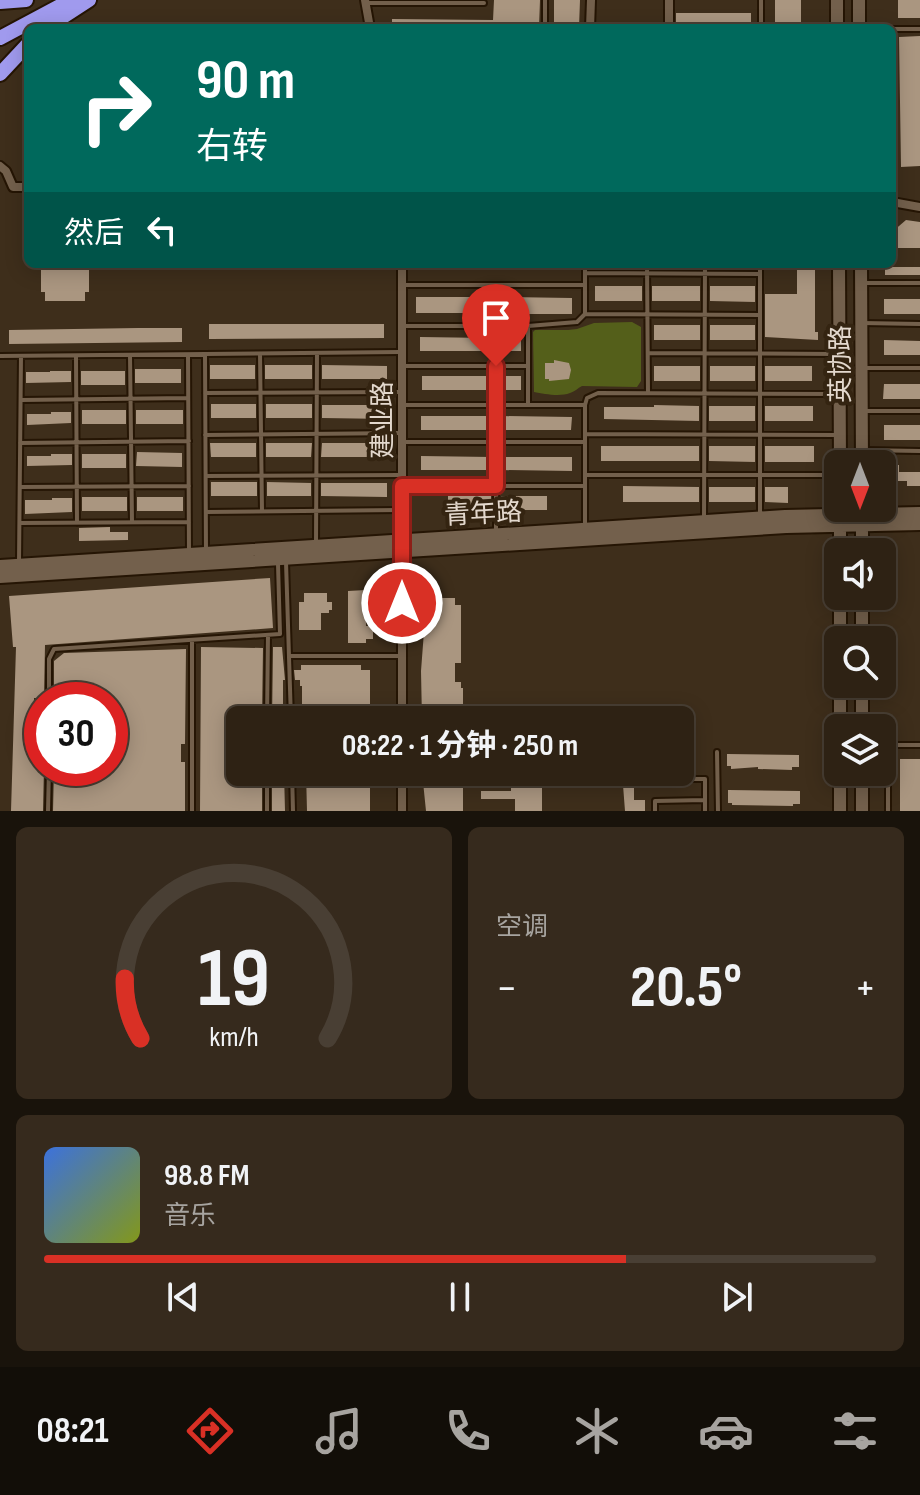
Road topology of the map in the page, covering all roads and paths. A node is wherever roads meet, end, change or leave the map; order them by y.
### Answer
1 (26, 0) edge
2 (71, 0) edge
3 (89, 0) edge
4 (545, 0) edge
5 (591, 0) edge
6 (669, 0) edge
7 (761, 0) edge
8 (837, 0) edge
9 (859, 0) edge
10 (0, 2) edge
11 (366, 2) edge
12 (484, 3) dead end
13 (26, 24) edge
14 (52, 24) edge
15 (369, 24) edge
16 (545, 24) edge
17 (590, 24) edge
18 (669, 24) edge
19 (761, 24) edge
20 (837, 24) edge
21 (859, 24) edge
22 (24, 25) edge
23 (896, 29) edge
24 (920, 29) edge
25 (0, 38) edge
26 (24, 48) edge
27 (0, 74) edge
28 (0, 166) edge
29 (24, 187) edge
30 (896, 203) edge
31 (920, 207) edge
32 (402, 268) edge
33 (585, 268) edge
34 (647, 268) edge
35 (705, 268) edge
36 (760, 268) edge
37 (839, 268) edge
38 (861, 268) edge
39 (585, 273) junction
40 (647, 274) junction
41 (705, 274) junction
42 (760, 274) junction
43 (861, 283) junction
44 (920, 283) edge
45 (402, 285) junction
46 (494, 285) junction
47 (585, 285) junction
48 (585, 314) junction
49 (649, 314) junction
50 (704, 314) junction
51 (760, 315) junction
52 (861, 323) junction
53 (920, 324) edge
54 (402, 326) junction
55 (494, 326) junction
56 (528, 326) junction
57 (402, 352) junction
58 (317, 353) junction
59 (648, 353) junction
60 (704, 353) junction
61 (260, 354) junction
62 (761, 354) junction
63 (840, 354) junction
64 (130, 355) junction
65 (188, 355) junction
66 (205, 355) junction
67 (0, 356) edge
68 (21, 356) junction
69 (76, 356) junction
70 (402, 366) junction
71 (496, 366) junction
72 (528, 366) junction
73 (862, 368) junction
74 (920, 368) edge
75 (317, 392) junction
76 (402, 392) junction
77 (205, 393) junction
78 (261, 393) junction
79 (648, 393) junction
80 (704, 394) junction
81 (761, 394) junction
82 (840, 394) junction
83 (188, 398) junction
84 (76, 399) junction
85 (131, 399) junction
86 (21, 400) junction
87 (402, 405) junction
88 (496, 405) junction
89 (528, 405) junction
90 (585, 405) junction
91 (862, 411) junction
92 (920, 411) edge
93 (261, 434) junction
94 (317, 434) junction
95 (585, 434) junction
96 (704, 434) junction
97 (205, 435) junction
98 (761, 435) junction
99 (840, 435) junction
100 (403, 438) junction
101 (189, 441) junction
102 (76, 442) junction
103 (131, 442) junction
104 (496, 442) junction
105 (585, 442) junction
106 (20, 443) junction
107 (840, 450) edge
108 (862, 450) edge
109 (920, 451) edge
110 (896, 453) edge
111 (402, 475) junction
112 (585, 475) junction
113 (704, 475) junction
114 (761, 475) junction
115 (824, 475) edge
116 (206, 476) junction
117 (261, 476) junction
118 (317, 476) junction
119 (132, 486) junction
120 (189, 486) junction
121 (402, 486) junction
122 (496, 486) junction
123 (585, 486) junction
124 (20, 487) junction
125 (76, 487) junction
126 (402, 510) junction
127 (262, 511) junction
128 (316, 511) junction
129 (206, 512) junction
130 (920, 513) edge
131 (896, 514) edge
132 (824, 516) edge
133 (760, 518) junction
134 (824, 519) edge
135 (704, 521) junction
136 (896, 521) edge
137 (132, 522) junction
138 (189, 522) junction
139 (20, 523) junction
140 (77, 523) junction
141 (920, 524) edge
142 (585, 529) junction
143 (496, 534) junction
144 (316, 545) junction
145 (402, 545) junction
146 (206, 552) junction
147 (189, 554) junction
148 (282, 558) junction
149 (19, 565) junction
150 (0, 566) edge
151 (0, 577) edge
152 (268, 635) junction
153 (192, 640) junction
154 (290, 656) junction
155 (402, 656) junction
156 (49, 682) edge
157 (267, 706) edge
158 (291, 706) edge
159 (402, 706) edge
160 (920, 745) edge
161 (717, 752) dead end
162 (694, 779) edge
163 (49, 786) edge
164 (267, 786) edge
165 (292, 786) edge
166 (402, 786) edge
167 (840, 786) edge
168 (862, 786) edge
169 (705, 800) junction
170 (48, 811) edge
171 (192, 811) edge
172 (267, 811) edge
173 (293, 811) edge
174 (402, 811) edge
175 (655, 811) edge
176 (705, 811) edge
177 (718, 811) edge
178 (840, 811) edge
179 (862, 811) edge
180 (888, 811) edge

1 - 10 highway
2 - 13 highway
3 - 14 highway
4 - 16 lane
5 - 17 street
6 - 18 street
7 - 19 lane
8 - 20 street
9 - 21 street
11 - 12 lane
11 - 15 street
22 - 25 highway
23 - 24 lane
26 - 27 highway
28 - 29 street
30 - 31 street
32 - 45 street, 建业路
33 - 39 lane
34 - 40 lane
35 - 41 lane
36 - 42 lane
37 - 63 street, 英协路
38 - 43 street, 英协路
39 - 40 lane
39 - 47 lane
40 - 41 lane
40 - 49 lane
41 - 42 lane
41 - 50 lane
42 - 51 lane
43 - 44 lane
43 - 52 street, 英协路
45 - 46 lane
45 - 54 street, 建业路
46 - 47 lane
46 - 55 lane
47 - 48 lane
48 - 49 lane
48 - 56 lane
49 - 50 lane
49 - 59 lane
50 - 51 lane
50 - 60 lane
51 - 62 lane
52 - 53 lane
52 - 73 street, 英协路
54 - 55 lane
54 - 57 street, 建业路
55 - 56 lane
55 - 71 lane
56 - 72 lane
57 - 58 lane
57 - 70 street, 建业路
58 - 61 lane
58 - 75 lane
59 - 60 lane
59 - 79 lane
60 - 62 lane
60 - 80 lane
61 - 66 lane
61 - 78 lane
62 - 63 lane
62 - 81 lane
63 - 82 street, 英协路
64 - 65 lane
64 - 69 lane
64 - 85 lane
65 - 66 lane
65 - 83 lane
66 - 77 lane
67 - 68 lane
68 - 69 lane
68 - 86 lane
69 - 84 lane
70 - 71 lane
70 - 76 street, 建业路
71 - 72 lane
71 - 88 lane
72 - 89 lane
73 - 74 lane
73 - 91 street, 英协路
75 - 76 lane
75 - 78 lane
75 - 94 lane
76 - 87 street, 建业路
77 - 78 lane
77 - 97 lane
78 - 93 lane
79 - 80 lane
79 - 90 lane
80 - 81 lane
80 - 96 lane
81 - 82 lane
81 - 98 lane
82 - 99 street, 英协路
83 - 85 lane
83 - 101 lane
84 - 85 lane
84 - 86 lane
84 - 102 lane
85 - 103 lane
86 - 106 lane
87 - 88 lane
87 - 100 street, 建业路
88 - 89 lane
88 - 104 lane
89 - 90 lane
90 - 95 lane
91 - 92 lane
91 - 108 street, 英协路
93 - 94 lane
93 - 97 lane
93 - 117 lane
94 - 100 lane
94 - 118 lane
95 - 96 lane
95 - 105 lane
96 - 98 lane
96 - 113 lane
97 - 116 lane
98 - 99 lane
98 - 114 lane
99 - 107 street, 英协路
100 - 104 lane
100 - 111 street, 建业路
101 - 103 lane
101 - 120 lane
102 - 103 lane
102 - 106 lane
102 - 125 lane
103 - 119 lane
104 - 105 lane
104 - 122 lane
105 - 112 lane
106 - 124 lane
109 - 110 lane
111 - 118 lane
111 - 121 street, 建业路
112 - 113 lane
112 - 123 lane
113 - 114 lane
113 - 135 lane
114 - 115 lane
114 - 133 lane
116 - 117 lane
116 - 129 lane
117 - 118 lane
117 - 127 lane
118 - 128 lane
119 - 120 lane
119 - 125 lane
119 - 137 lane
120 - 138 lane
121 - 122 lane
121 - 126 street, 建业路
122 - 123 lane
122 - 143 lane
123 - 142 lane
124 - 125 lane
124 - 139 lane
125 - 140 lane
126 - 128 lane
126 - 145 street, 建业路
127 - 128 lane
127 - 129 lane
128 - 144 lane
129 - 146 lane
130 - 131 street, 青年路
132 - 133 street, 青年路
133 - 135 street, 青年路
134 - 145 street, 青年路
135 - 142 street, 青年路
136 - 141 street, 青年路
137 - 138 lane
137 - 140 lane
138 - 147 lane
139 - 140 lane
139 - 149 lane
142 - 143 street, 青年路
143 - 145 street, 青年路
144 - 145 street, 青年路
144 - 146 street, 青年路
145 - 148 street, 青年路
145 - 155 street, 建业路
146 - 147 street, 青年路
147 - 149 street, 青年路
148 - 151 street, 青年路
148 - 152 lane
148 - 154 lane
149 - 150 street, 青年路
152 - 153 lane
152 - 157 lane
153 - 156 lane
153 - 171 lane
154 - 155 lane
154 - 158 lane
155 - 159 street, 建业路
160 - 180 lane
161 - 177 lane
162 - 169 lane
163 - 170 lane
164 - 172 lane
165 - 173 lane
166 - 174 street
167 - 178 street
168 - 179 street
169 - 175 lane
169 - 176 lane

